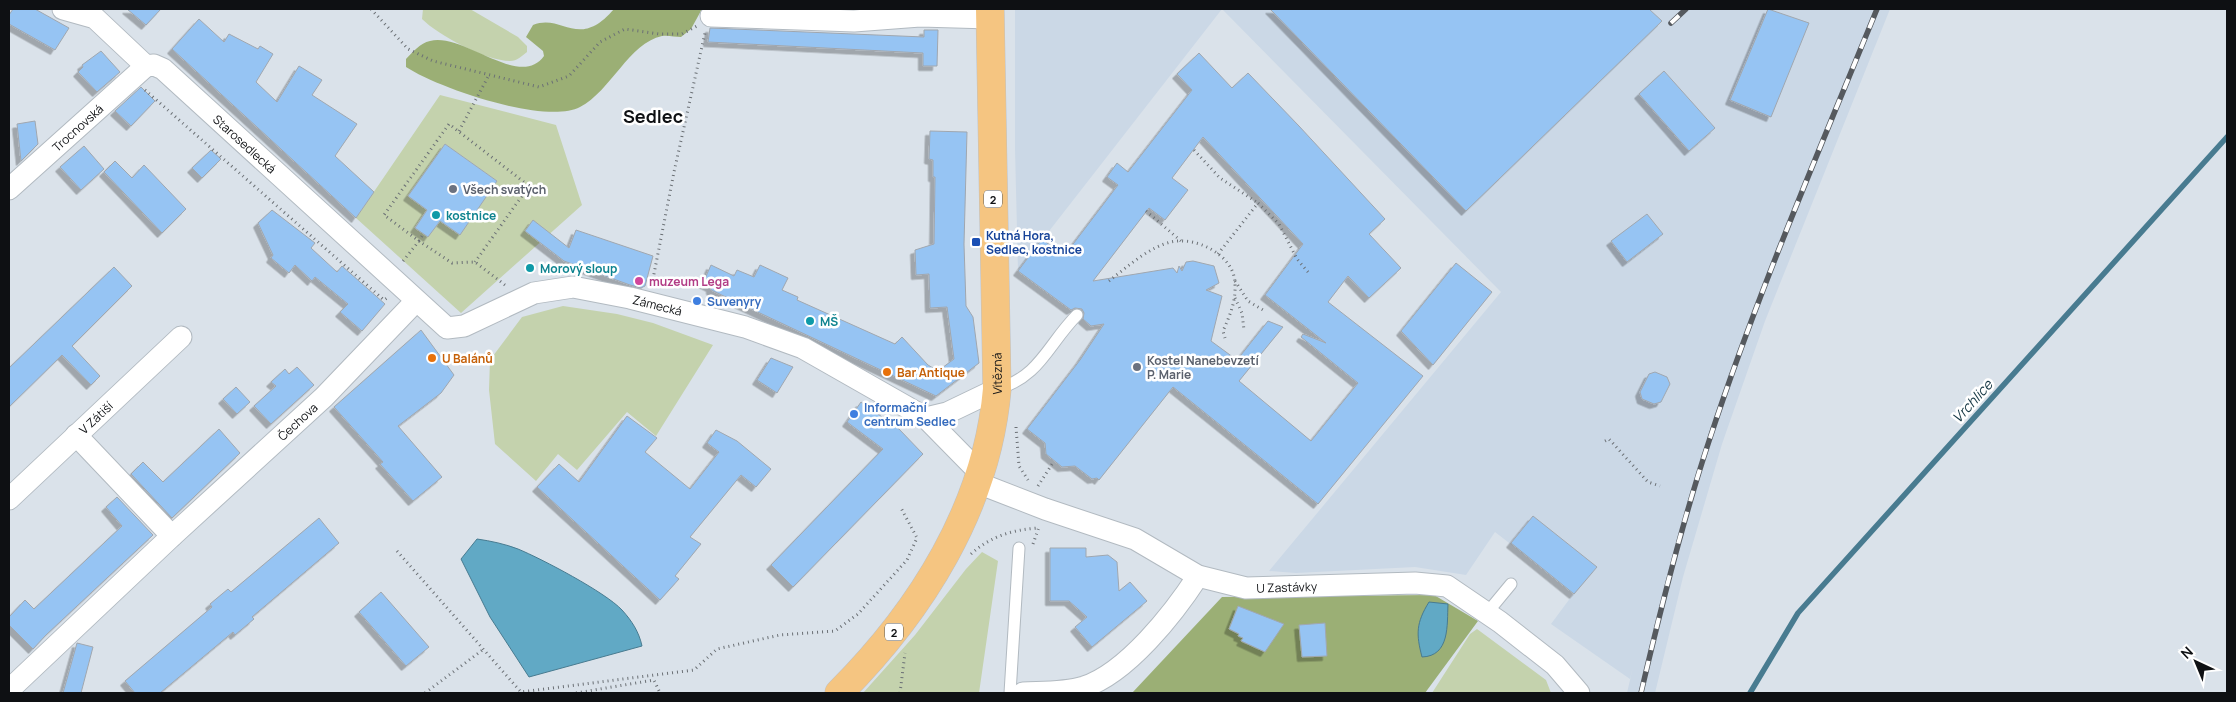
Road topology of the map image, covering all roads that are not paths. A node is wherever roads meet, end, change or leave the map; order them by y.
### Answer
1 (63, 9) edge
2 (990, 13) edge
3 (96, 14) edge
4 (710, 18) road end
5 (139, 72) junction
6 (9, 189) edge
7 (416, 301) junction
8 (1077, 315) dead end
9 (181, 337) dead end
10 (997, 389) junction
11 (926, 418) junction
12 (76, 435) junction
13 (980, 479) junction
14 (9, 499) edge
15 (172, 536) junction
16 (1019, 548) dead end
17 (1198, 576) junction
18 (1510, 584) dead end
19 (1487, 613) junction
20 (11, 684) edge
21 (839, 693) edge
22 (1010, 693) edge
23 (1023, 693) edge
24 (1578, 693) edge

1 - 3 street, Starosedlecká
2 - 4 street
2 - 10 main road, Vítězná / 2
3 - 5 street, Starosedlecká
5 - 6 street, Trocnovská
5 - 7 street, Starosedlecká
7 - 11 street, Zámecká
7 - 15 street, Čechova
8 - 10 lane
9 - 12 street, V Zátiší
10 - 11 street
10 - 13 main road, Vítězná / 2
11 - 13 street, Zámecká
12 - 14 street, V Zátiší
12 - 15 street
13 - 17 street, U Zastávky
13 - 21 main road, Vítězná / 2
15 - 20 street, Čechova
16 - 22 lane
17 - 19 street, U Zastávky
17 - 23 street
18 - 19 lane
19 - 24 street, U Zastávky

